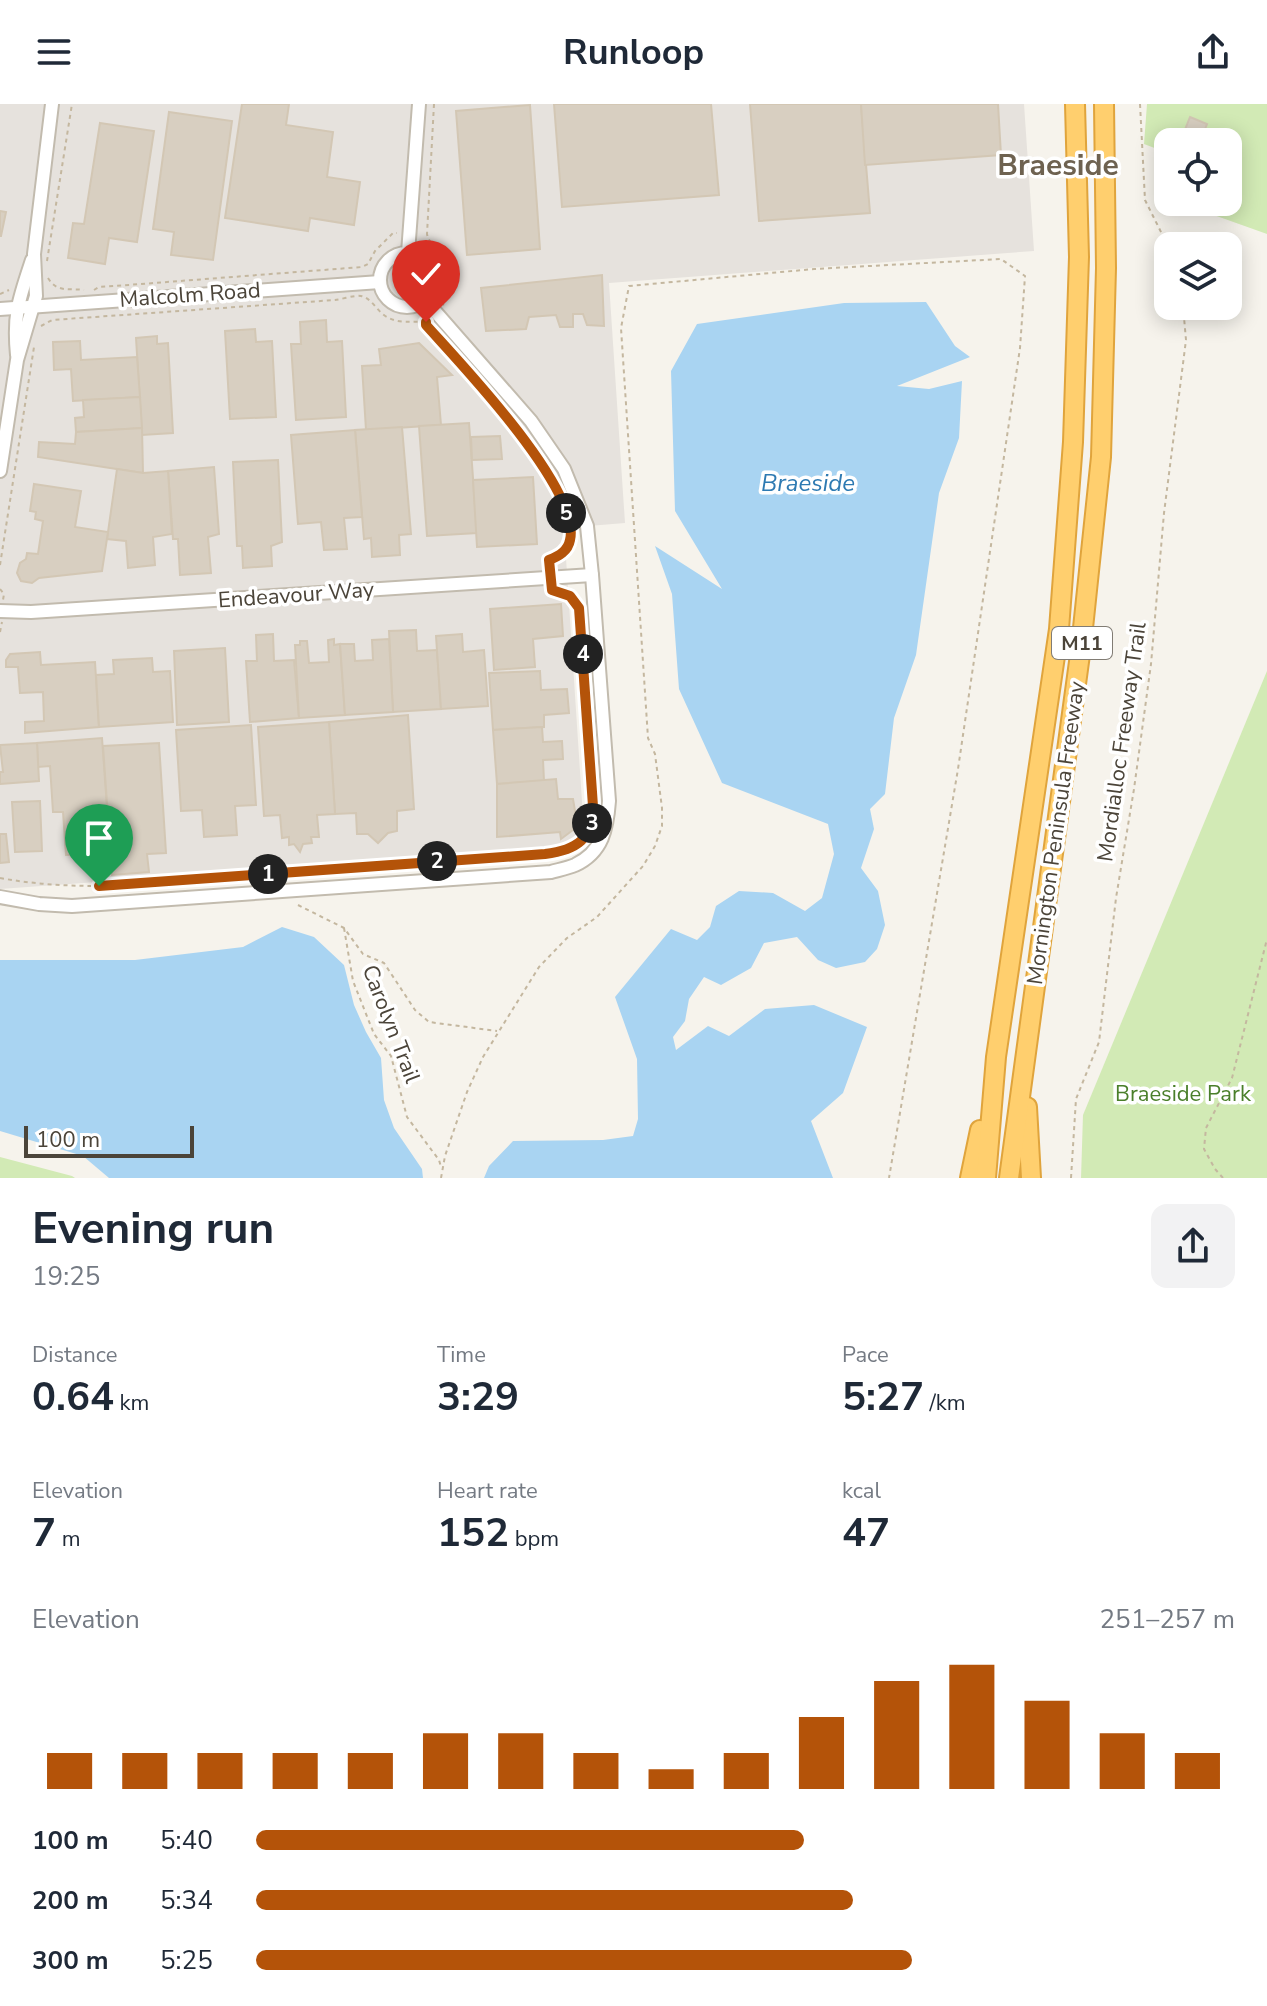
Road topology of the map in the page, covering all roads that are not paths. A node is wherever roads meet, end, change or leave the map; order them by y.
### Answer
1 (52, 104) edge
2 (419, 104) edge
3 (1075, 104) edge
4 (1104, 104) edge
5 (408, 253) junction
6 (34, 254) junction
7 (380, 282) junction
8 (426, 301) junction
9 (34, 306) junction
10 (16, 308) junction
11 (0, 309) edge
12 (17, 360) junction
13 (0, 471) edge
14 (592, 575) junction
15 (0, 611) edge
16 (0, 897) edge
17 (996, 1057) junction
18 (1025, 1060) junction
19 (970, 1178) edge
20 (986, 1178) edge
21 (1009, 1178) edge
22 (1031, 1178) edge

1 - 6 street
2 - 5 street
3 - 17 highway, Mornington Peninsula Freeway / M11
4 - 18 highway, Mornington Peninsula Freeway / M11
5 - 7 street
5 - 8 street
6 - 9 street
6 - 10 street
7 - 8 street
7 - 9 street, Malcolm Road
8 - 14 street
9 - 10 street, Malcolm Road
9 - 12 street
10 - 11 street, Malcolm Road
10 - 12 street
12 - 13 street
14 - 15 street, Endeavour Way
14 - 16 street
17 - 19 highway
17 - 20 highway, Mornington Peninsula Freeway / M11
18 - 21 highway, Mornington Peninsula Freeway / M11
18 - 22 highway

